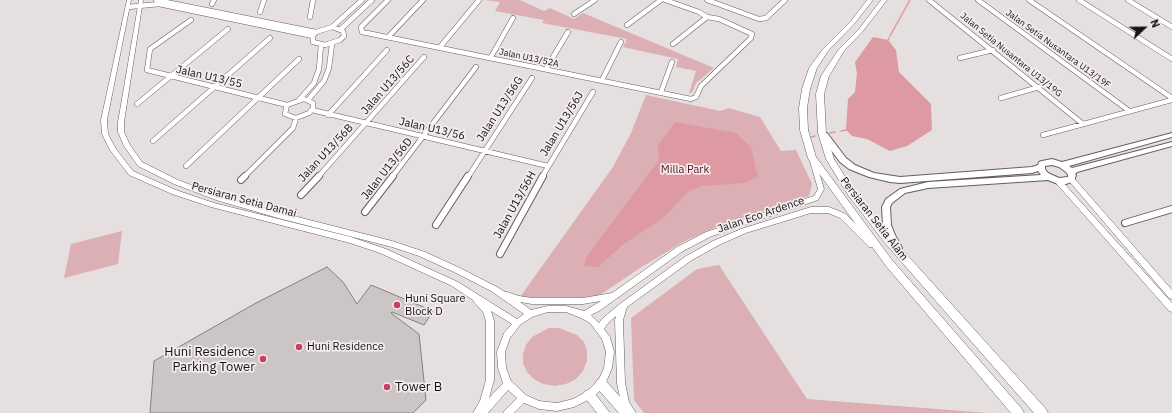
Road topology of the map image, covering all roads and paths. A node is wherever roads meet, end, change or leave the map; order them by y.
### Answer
1 (156, 0) edge
2 (264, 0) edge
3 (314, 0) edge
4 (362, 0) edge
5 (372, 0) edge
6 (388, 0) edge
7 (422, 0) edge
8 (479, 0) edge
9 (595, 0) edge
10 (661, 0) edge
11 (665, 0) edge
12 (707, 0) edge
13 (725, 0) edge
14 (785, 0) edge
15 (870, 0) edge
16 (884, 0) edge
17 (929, 0) edge
18 (978, 0) edge
19 (1029, 0) edge
20 (1079, 0) edge
21 (1128, 0) edge
22 (141, 1) edge
23 (128, 3) edge
24 (720, 5) junction
25 (260, 12) dead end
26 (574, 14) dead end
27 (310, 17) dead end
28 (707, 17) junction
29 (513, 18) dead end
30 (191, 20) dead end
31 (627, 25) dead end
32 (332, 27) junction
33 (1172, 27) edge
34 (228, 29) dead end
35 (342, 29) junction
36 (316, 32) junction
37 (568, 32) dead end
38 (313, 36) junction
39 (389, 36) junction
40 (270, 38) dead end
41 (621, 42) dead end
42 (332, 44) junction
43 (673, 44) dead end
44 (322, 45) junction
45 (440, 47) junction
46 (387, 50) dead end
47 (993, 50) junction
48 (424, 57) dead end
49 (491, 57) junction
50 (960, 58) dead end
51 (299, 59) dead end
52 (1172, 59) edge
53 (672, 62) dead end
54 (476, 67) dead end
55 (546, 69) junction
56 (169, 76) junction
57 (532, 78) dead end
58 (602, 80) junction
59 (214, 88) junction
60 (1039, 88) junction
61 (593, 92) dead end
62 (661, 92) junction
63 (258, 97) junction
64 (1001, 98) dead end
65 (1172, 99) edge
66 (299, 100) junction
67 (308, 100) junction
68 (137, 104) dead end
69 (288, 105) junction
70 (312, 110) junction
71 (1128, 110) junction
72 (328, 114) junction
73 (296, 118) junction
74 (366, 124) junction
75 (1083, 124) junction
76 (822, 133) junction
77 (1043, 135) dead end
78 (1172, 135) edge
79 (424, 138) junction
80 (154, 141) dead end
81 (1172, 144) edge
82 (484, 152) junction
83 (812, 158) junction
84 (1062, 165) junction
85 (186, 166) dead end
86 (548, 166) junction
87 (1041, 167) junction
88 (1071, 176) junction
89 (1048, 177) junction
90 (240, 180) dead end
91 (1058, 181) junction
92 (301, 196) dead end
93 (1172, 209) edge
94 (365, 212) dead end
95 (1125, 223) dead end
96 (436, 225) dead end
97 (500, 254) dead end
98 (904, 259) junction
99 (889, 263) junction
100 (494, 289) junction
101 (468, 291) junction
102 (614, 295) junction
103 (1172, 296) edge
104 (624, 305) junction
105 (1172, 309) edge
106 (530, 314) junction
107 (584, 314) junction
108 (517, 323) junction
109 (600, 328) junction
110 (508, 384) junction
111 (601, 384) junction
112 (590, 395) junction
113 (523, 398) junction
114 (478, 413) edge
115 (482, 413) edge
116 (508, 413) edge
117 (604, 413) edge
118 (626, 413) edge
119 (631, 413) edge
120 (1018, 413) edge
121 (1042, 413) edge

1 - 36 street
2 - 25 street
3 - 27 street
4 - 32 street
5 - 35 street
6 - 39 street, Jalan U13/52A
7 - 39 street
8 - 45 street
9 - 26 street
10 - 31 street
11 - 28 street
12 - 24 street
13 - 24 street
14 - 24 street
15 - 83 highway, Persiaran Setia Alam
16 - 76 highway, Persiaran Setia Alam
17 - 47 street, Jalan Setia Nusantara U13/19G
18 - 71 street, Jalan Setia Nusantara U13/19F
19 - 65 street
20 - 52 street
21 - 33 street
22 - 23 street
22 - 38 street
22 - 100 street, Persiaran Setia Damai
23 - 101 street, Persiaran Setia Damai
28 - 43 street
28 - 62 street, Jalan U13/52A
29 - 49 street
30 - 56 street, Jalan U13/55
32 - 35 street
32 - 36 street
34 - 56 street
35 - 42 street
36 - 38 street
37 - 55 street
38 - 44 street
39 - 45 street, Jalan U13/52A
40 - 59 street
41 - 58 street
42 - 44 street
42 - 67 street
44 - 66 street
45 - 49 street, Jalan U13/52A
46 - 72 street
47 - 50 street
47 - 60 street, Jalan Setia Nusantara U13/19G
48 - 74 street, Jalan U13/56C
49 - 55 street, Jalan U13/52A
51 - 63 street
53 - 62 street
54 - 79 street, Jalan U13/56D
55 - 58 street, Jalan U13/52A
56 - 59 street, Jalan U13/55
56 - 68 street
57 - 82 street, Jalan U13/56G
58 - 62 street, Jalan U13/52A
59 - 63 street, Jalan U13/55
59 - 80 street
60 - 64 street
60 - 75 street, Jalan Setia Nusantara U13/19G
61 - 86 street, Jalan U13/56J
63 - 69 street, Jalan U13/55
63 - 85 street
65 - 71 street
66 - 67 street
66 - 69 street
67 - 70 street
69 - 73 street
70 - 72 street, Jalan U13/56
70 - 73 street
71 - 75 street
72 - 74 street, Jalan U13/56
73 - 90 street
74 - 79 street, Jalan U13/56
74 - 92 street, Jalan U13/56B
75 - 77 street
76 - 87 main road
76 - 98 highway, Persiaran Setia Alam
78 - 84 main road
79 - 82 street, Jalan U13/56
79 - 94 street, Jalan U13/56D
81 - 88 main road
82 - 86 street, Jalan U13/56
82 - 96 street, Jalan U13/56G
83 - 99 highway, Persiaran Setia Alam
83 - 102 street, Jalan Eco Ardence
84 - 87 main road
84 - 88 main road
86 - 97 street, Jalan U13/56H
87 - 89 main road
88 - 91 main road
88 - 103 street
89 - 91 main road
89 - 98 main road
91 - 105 street
93 - 95 street
98 - 121 highway, Persiaran Setia Alam
99 - 104 street, Jalan Eco Ardence
99 - 120 highway, Persiaran Setia Alam
100 - 102 street
100 - 106 street, Persiaran Setia Damai
101 - 108 street, Persiaran Setia Damai
101 - 114 street
102 - 107 street, Jalan Eco Ardence
104 - 109 street, Jalan Eco Ardence
104 - 119 street
106 - 107 street
106 - 108 street
107 - 109 street
108 - 110 street
109 - 111 street
110 - 113 street
110 - 115 street
111 - 112 street
111 - 118 highway
112 - 113 street
112 - 117 highway
113 - 116 street

